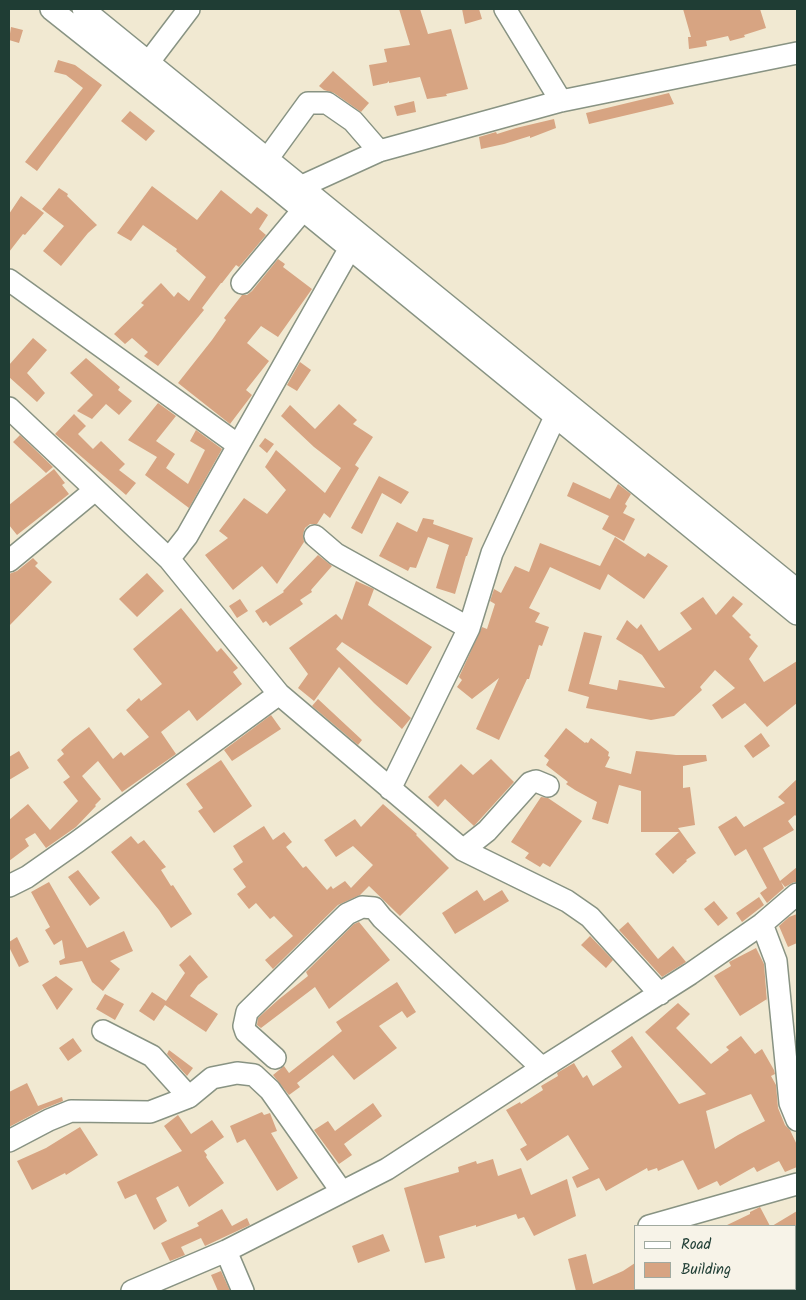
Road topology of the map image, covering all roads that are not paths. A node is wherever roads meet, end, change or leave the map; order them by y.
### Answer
1 (51, 9) edge
2 (83, 9) edge
3 (189, 9) edge
4 (504, 9) edge
5 (797, 53) edge
6 (148, 63) junction
7 (560, 101) junction
8 (379, 151) junction
9 (268, 158) junction
10 (300, 187) junction
11 (303, 210) junction
12 (350, 248) junction
13 (9, 280) edge
14 (242, 283) dead end
15 (9, 408) edge
16 (555, 417) junction
17 (238, 445) junction
18 (95, 490) junction
19 (315, 536) dead end
20 (169, 559) junction
21 (9, 561) edge
22 (797, 590) edge
23 (797, 614) edge
24 (468, 628) junction
25 (279, 694) junction
26 (548, 786) dead end
27 (390, 789) junction
28 (463, 850) junction
29 (9, 886) edge
30 (797, 894) edge
31 (762, 924) junction
32 (660, 994) junction
33 (103, 1031) dead end
34 (275, 1058) dead end
35 (542, 1068) junction
36 (189, 1097) junction
37 (797, 1120) edge
38 (9, 1141) edge
39 (797, 1184) edge
40 (342, 1192) junction
41 (653, 1225) edge
42 (226, 1251) junction
43 (132, 1291) edge
44 (243, 1291) edge

1 - 11 street
2 - 6 street
3 - 6 street
4 - 7 street
5 - 7 street
6 - 9 street
7 - 8 street
8 - 9 street
8 - 10 street
9 - 10 street
10 - 22 street
11 - 12 street
11 - 14 street
12 - 16 street
12 - 17 street
13 - 17 street
15 - 18 street
16 - 23 street
16 - 24 street
17 - 20 street
18 - 20 street
18 - 21 street
19 - 24 street
20 - 25 street
24 - 27 street
25 - 27 street
25 - 29 street
26 - 28 street
27 - 28 street
28 - 32 street
30 - 31 street
31 - 32 street
31 - 37 street
32 - 35 street
33 - 36 street
34 - 35 street
35 - 40 street
36 - 38 street
36 - 40 street
39 - 41 street
40 - 42 street
42 - 43 street
42 - 44 street

